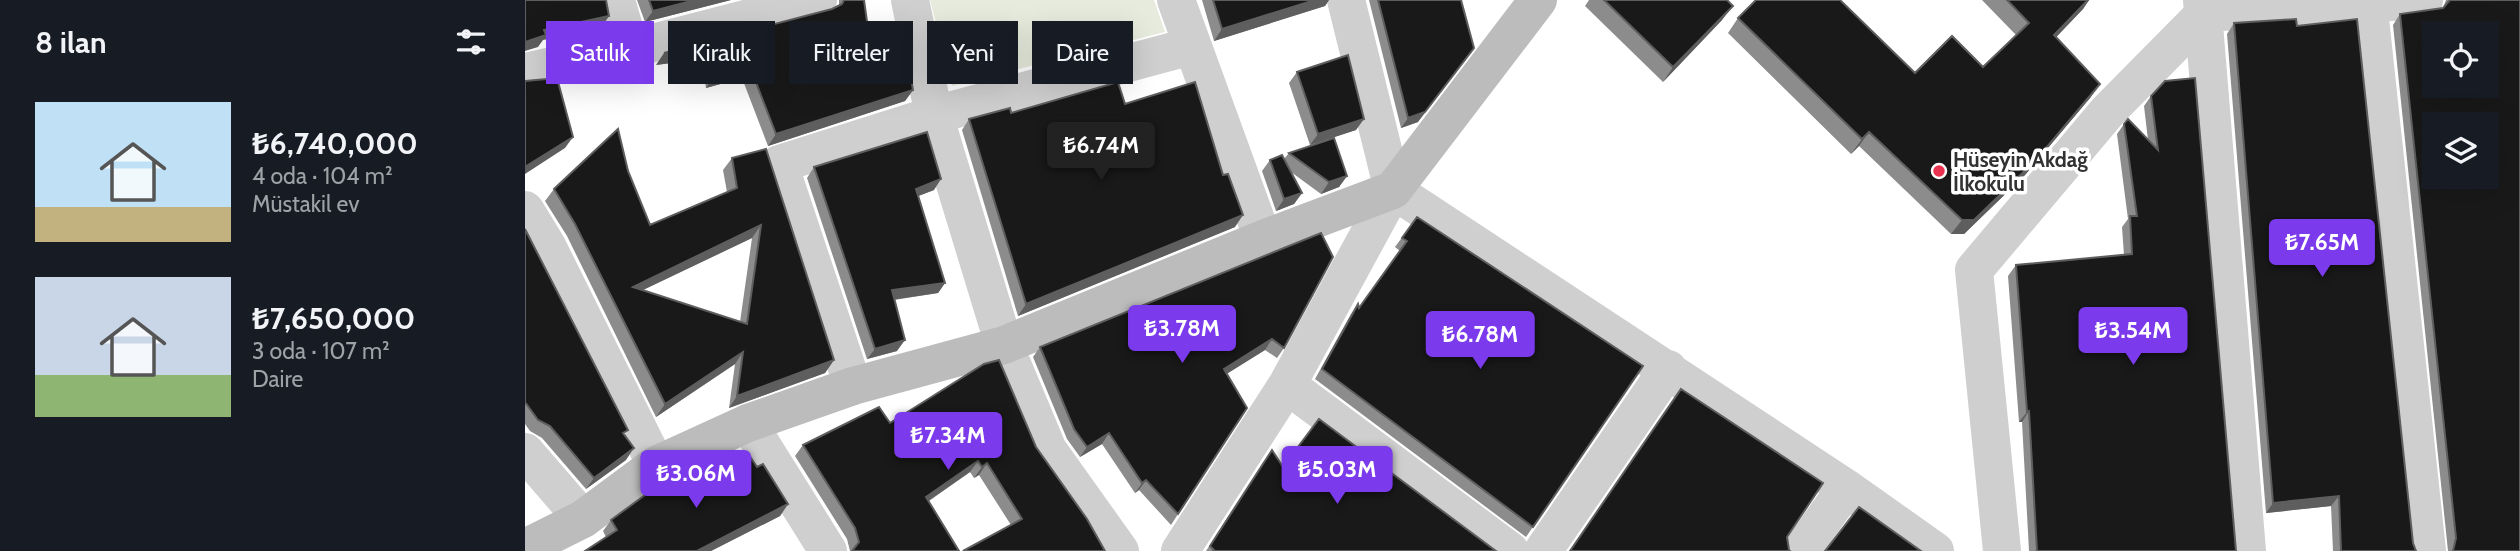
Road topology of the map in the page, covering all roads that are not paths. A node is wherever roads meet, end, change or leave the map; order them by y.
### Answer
1 (616, 0) edge
2 (818, 0) edge
3 (910, 0) edge
4 (1176, 0) edge
5 (1346, 0) edge
6 (1538, 0) edge
7 (2424, 0) edge
8 (2368, 1) edge
9 (2203, 7) edge
10 (622, 21) edge
11 (654, 43) edge
12 (1192, 46) junction
13 (546, 67) edge
14 (525, 72) edge
15 (934, 116) junction
16 (1393, 190) junction
17 (525, 210) edge
18 (1263, 239) junction
19 (1003, 345) junction
20 (1668, 369) junction
21 (853, 386) junction
22 (1287, 386) junction
23 (748, 423) junction
24 (525, 452) edge
25 (656, 465) junction
26 (1846, 488) junction
27 (583, 519) junction
28 (525, 548) edge
29 (828, 551) edge
30 (1120, 551) edge
31 (1180, 551) edge
32 (1510, 551) edge
33 (1543, 551) edge
34 (1801, 551) edge
35 (1935, 551) edge
36 (2002, 551) edge
37 (2247, 551) edge
38 (2427, 551) edge

1 - 10 street
2 - 11 street
3 - 15 street
4 - 12 street
5 - 16 street
6 - 16 main road
7 - 8 street
8 - 9 street
8 - 38 street
9 - 36 street
9 - 37 street
12 - 15 street
12 - 18 street
13 - 14 street
15 - 19 street
15 - 21 street
16 - 18 main road
16 - 20 street
16 - 22 street
17 - 25 street
18 - 19 main road
19 - 21 main road
19 - 30 street
20 - 26 street
20 - 33 street
21 - 23 main road
22 - 31 street
22 - 32 street
23 - 25 main road
23 - 29 street
24 - 27 street
25 - 27 main road
26 - 34 street
26 - 35 street
27 - 28 main road

